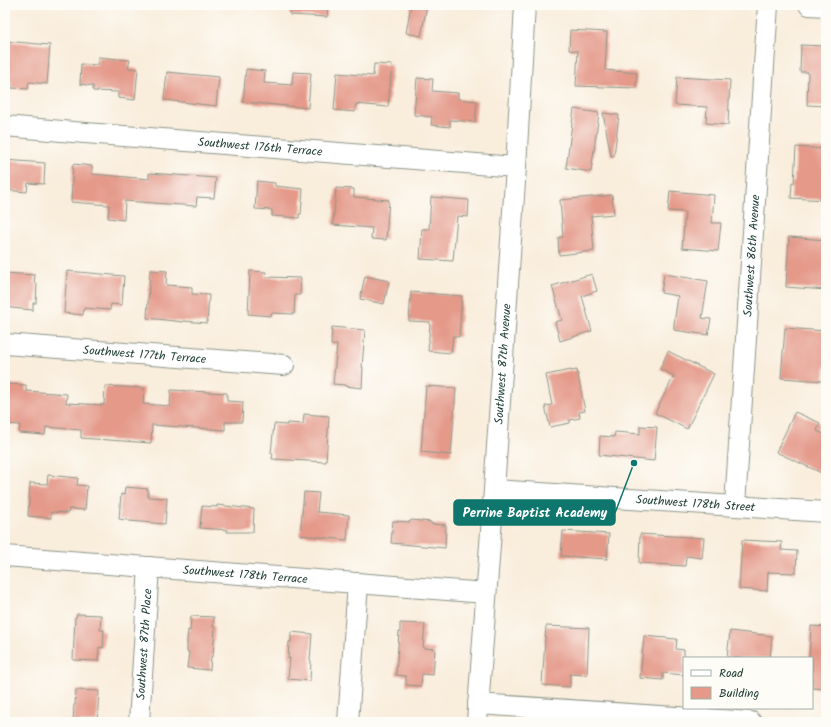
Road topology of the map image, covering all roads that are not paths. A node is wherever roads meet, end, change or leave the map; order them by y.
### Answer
1 (525, 5) edge
2 (768, 5) edge
3 (809, 5) edge
4 (826, 6) edge
5 (5, 126) edge
6 (516, 167) junction
7 (5, 344) edge
8 (284, 365) dead end
9 (494, 490) junction
10 (735, 505) junction
11 (826, 512) edge
12 (5, 556) edge
13 (150, 567) junction
14 (358, 583) junction
15 (486, 593) junction
16 (477, 713) edge
17 (139, 722) edge
18 (348, 722) edge
19 (751, 722) edge

1 - 6 street, Southwest 87th Avenue
2 - 10 street, Southwest 86th Avenue
3 - 4 street
5 - 6 street, Southwest 176th Terrace
6 - 9 street, Southwest 87th Avenue
7 - 8 street, Southwest 177th Terrace
9 - 10 street, Southwest 178th Street
9 - 15 street, Southwest 87th Avenue
10 - 11 street, Southwest 178th Street
12 - 13 street, Southwest 178th Terrace
13 - 14 street, Southwest 178th Terrace
13 - 17 street, Southwest 87th Place
14 - 15 street, Southwest 178th Terrace
14 - 18 street
15 - 16 street, Southwest 87th Avenue
16 - 19 street

